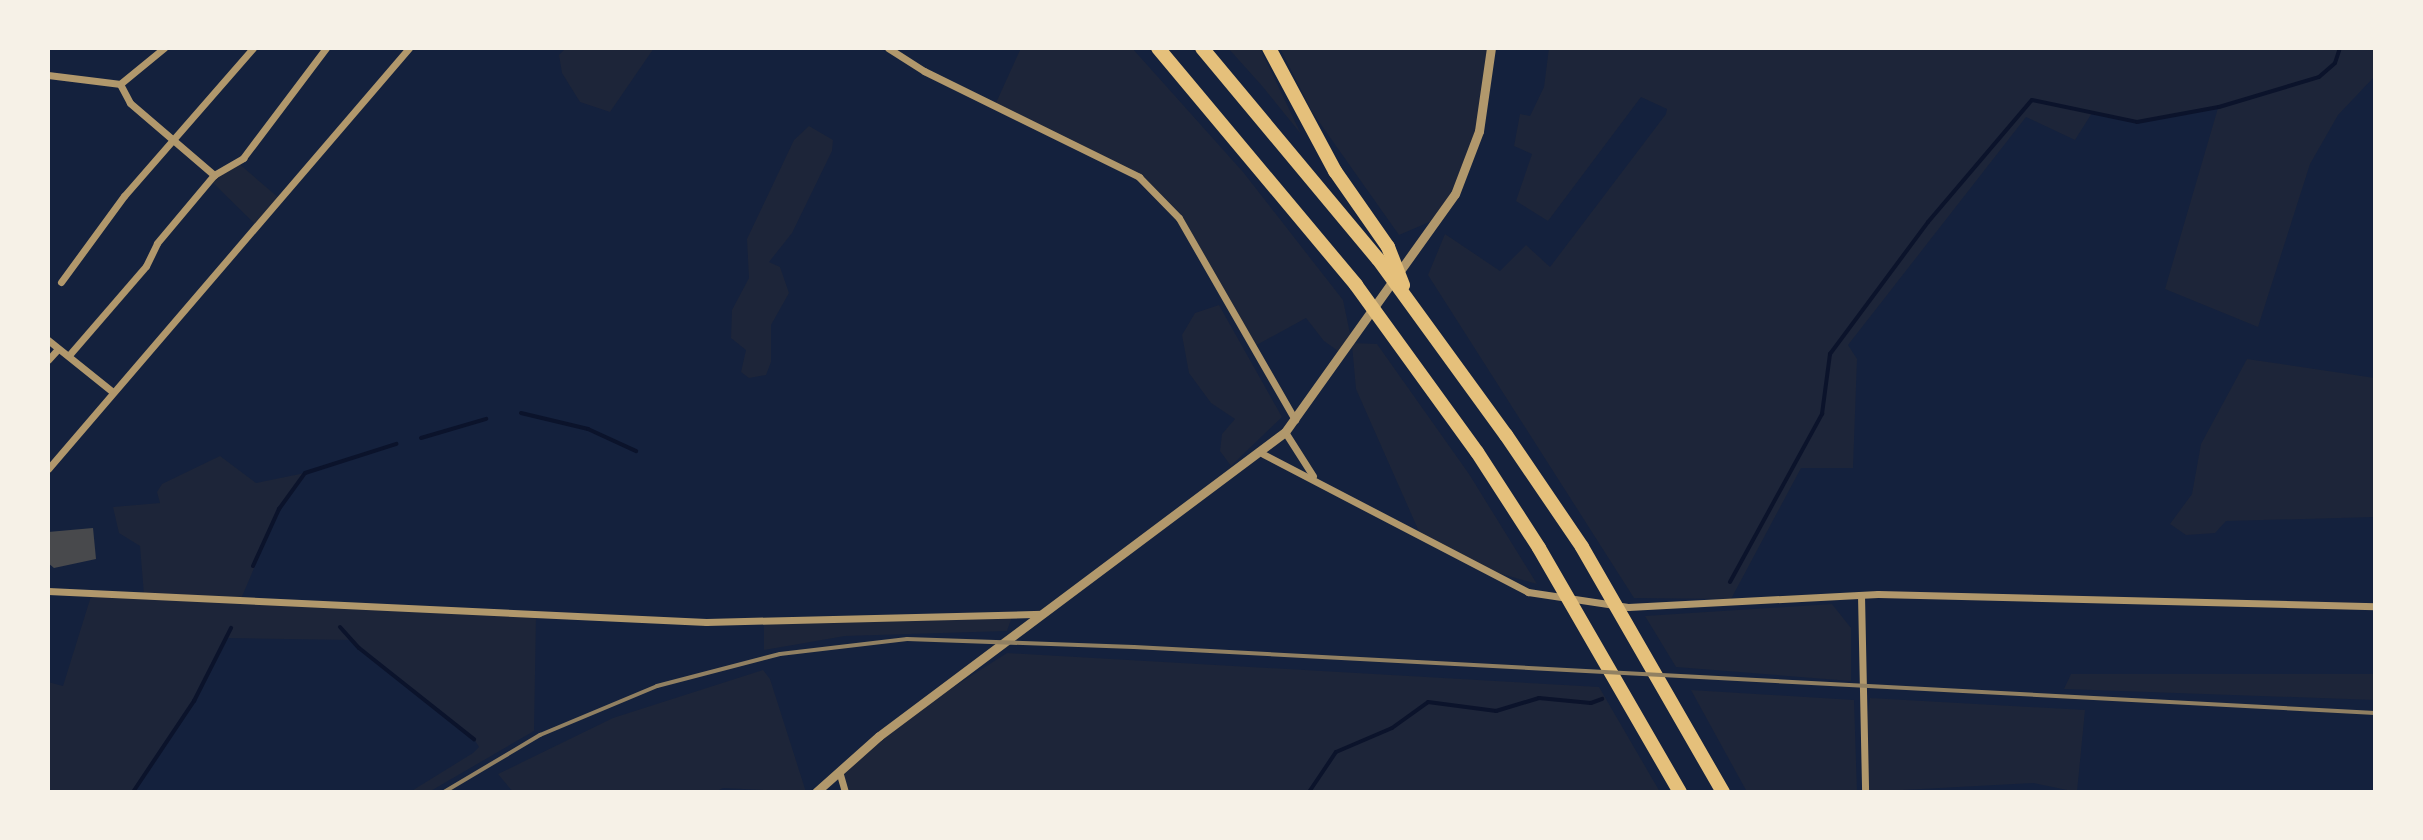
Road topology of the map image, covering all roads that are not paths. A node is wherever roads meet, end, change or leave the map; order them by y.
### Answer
1 (164, 48) edge
2 (253, 48) edge
3 (326, 48) edge
4 (409, 48) edge
5 (888, 48) edge
6 (1158, 48) edge
7 (1202, 48) edge
8 (1269, 48) edge
9 (1491, 48) edge
10 (48, 75) edge
11 (120, 84) junction
12 (174, 141) junction
13 (214, 175) junction
14 (61, 282) dead end
15 (1409, 300) junction
16 (48, 340) edge
17 (58, 349) junction
18 (70, 354) junction
19 (48, 360) edge
20 (113, 392) junction
21 (1295, 420) junction
22 (1285, 432) junction
23 (1263, 454) junction
24 (48, 469) edge
25 (1315, 477) junction
26 (48, 591) edge
27 (1861, 595) junction
28 (2375, 606) edge
29 (1045, 614) junction
30 (839, 771) junction
31 (816, 792) edge
32 (845, 792) edge
33 (1680, 792) edge
34 (1723, 792) edge
35 (1865, 792) edge

1 - 11 street
2 - 12 street
3 - 13 street
4 - 20 street
5 - 21 street
6 - 33 highway
7 - 15 highway
8 - 15 highway
9 - 21 street
10 - 11 street
11 - 12 street
12 - 13 street
12 - 14 street
13 - 18 street
15 - 34 highway
16 - 17 street
17 - 18 street
17 - 19 street
18 - 20 street
20 - 24 street
21 - 22 street
22 - 23 street
22 - 25 street
23 - 25 street
23 - 29 street
25 - 27 street
26 - 29 street
27 - 28 street
27 - 35 street
29 - 30 street
30 - 31 street
30 - 32 street

